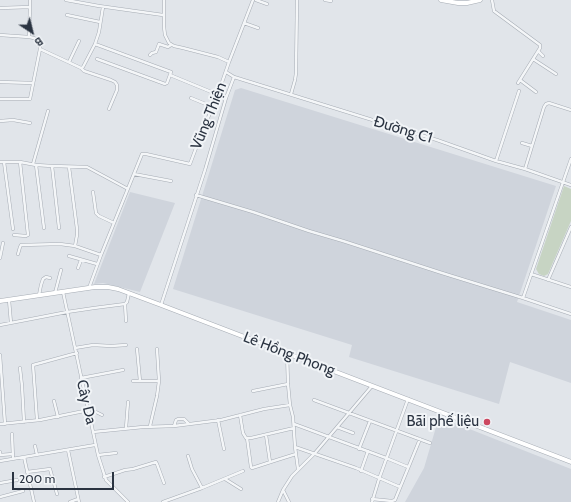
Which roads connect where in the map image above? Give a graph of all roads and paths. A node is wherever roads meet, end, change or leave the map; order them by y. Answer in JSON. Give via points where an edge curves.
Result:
{"nodes":[{"id":1,"x":30,"y":0,"type":"edge"},
{"id":2,"x":66,"y":0,"type":"edge"},
{"id":3,"x":164,"y":0,"type":"edge"},
{"id":4,"x":255,"y":0,"type":"edge"},
{"id":5,"x":297,"y":0,"type":"edge"},
{"id":6,"x":325,"y":0,"type":"edge"},
{"id":7,"x":441,"y":0,"type":"edge"},
{"id":8,"x":480,"y":0,"type":"edge"},
{"id":9,"x":492,"y":0,"type":"edge"},
{"id":10,"x":331,"y":1,"type":"edge"},
{"id":11,"x":267,"y":4,"type":"dead end"},
{"id":12,"x":30,"y":7,"type":"junction"},
{"id":13,"x":103,"y":7,"type":"junction"},
{"id":14,"x":0,"y":8,"type":"edge"},
{"id":15,"x":67,"y":15,"type":"dead end"},
{"id":16,"x":163,"y":15,"type":"junction"},
{"id":17,"x":100,"y":22,"type":"junction"},
{"id":18,"x":244,"y":24,"type":"junction"},
{"id":19,"x":258,"y":28,"type":"dead end"},
{"id":20,"x":0,"y":35,"type":"edge"},
{"id":21,"x":29,"y":37,"type":"junction"},
{"id":22,"x":79,"y":41,"type":"dead end"},
{"id":23,"x":95,"y":44,"type":"junction"},
{"id":24,"x":172,"y":45,"type":"junction"},
{"id":25,"x":40,"y":49,"type":"junction"},
{"id":26,"x":538,"y":51,"type":"junction"},
{"id":27,"x":150,"y":56,"type":"dead end"},
{"id":28,"x":543,"y":56,"type":"dead end"},
{"id":29,"x":97,"y":59,"type":"dead end"},
{"id":30,"x":533,"y":59,"type":"junction"},
{"id":31,"x":69,"y":62,"type":"junction"},
{"id":32,"x":229,"y":62,"type":"junction"},
{"id":33,"x":81,"y":68,"type":"junction"},
{"id":34,"x":226,"y":72,"type":"junction"},
{"id":35,"x":556,"y":74,"type":"dead end"},
{"id":36,"x":170,"y":75,"type":"junction"},
{"id":37,"x":234,"y":76,"type":"junction"},
{"id":38,"x":0,"y":82,"type":"edge"},
{"id":39,"x":33,"y":83,"type":"junction"},
{"id":40,"x":519,"y":91,"type":"dead end"},
{"id":41,"x":536,"y":92,"type":"dead end"},
{"id":42,"x":218,"y":94,"type":"junction"},
{"id":43,"x":291,"y":94,"type":"junction"},
{"id":44,"x":191,"y":98,"type":"dead end"},
{"id":45,"x":226,"y":98,"type":"junction"},
{"id":46,"x":0,"y":99,"type":"edge"},
{"id":47,"x":213,"y":107,"type":"junction"},
{"id":48,"x":109,"y":109,"type":"dead end"},
{"id":49,"x":571,"y":110,"type":"edge"},
{"id":50,"x":48,"y":111,"type":"dead end"},
{"id":51,"x":0,"y":121,"type":"edge"},
{"id":52,"x":30,"y":123,"type":"dead end"},
{"id":53,"x":522,"y":143,"type":"dead end"},
{"id":54,"x":532,"y":146,"type":"junction"},
{"id":55,"x":571,"y":159,"type":"edge"},
{"id":56,"x":496,"y":161,"type":"junction"},
{"id":57,"x":0,"y":162,"type":"edge"},
{"id":58,"x":4,"y":162,"type":"junction"},
{"id":59,"x":20,"y":162,"type":"junction"},
{"id":60,"x":34,"y":164,"type":"junction"},
{"id":61,"x":52,"y":166,"type":"junction"},
{"id":62,"x":69,"y":167,"type":"junction"},
{"id":63,"x":525,"y":169,"type":"junction"},
{"id":64,"x":134,"y":174,"type":"junction"},
{"id":65,"x":171,"y":181,"type":"dead end"},
{"id":66,"x":562,"y":183,"type":"junction"},
{"id":67,"x":571,"y":185,"type":"edge"},
{"id":68,"x":128,"y":188,"type":"junction"},
{"id":69,"x":93,"y":192,"type":"dead end"},
{"id":70,"x":196,"y":195,"type":"junction"},
{"id":71,"x":114,"y":223,"type":"junction"},
{"id":72,"x":571,"y":226,"type":"edge"},
{"id":73,"x":44,"y":228,"type":"dead end"},
{"id":74,"x":59,"y":228,"type":"dead end"},
{"id":75,"x":13,"y":229,"type":"dead end"},
{"id":76,"x":14,"y":235,"type":"dead end"},
{"id":77,"x":3,"y":243,"type":"dead end"},
{"id":78,"x":75,"y":246,"type":"junction"},
{"id":79,"x":18,"y":254,"type":"dead end"},
{"id":80,"x":101,"y":255,"type":"junction"},
{"id":81,"x":69,"y":256,"type":"dead end"},
{"id":82,"x":0,"y":258,"type":"edge"},
{"id":83,"x":81,"y":260,"type":"junction"},
{"id":84,"x":97,"y":264,"type":"junction"},
{"id":85,"x":78,"y":268,"type":"dead end"},
{"id":86,"x":61,"y":270,"type":"dead end"},
{"id":87,"x":531,"y":274,"type":"junction"},
{"id":88,"x":50,"y":278,"type":"dead end"},
{"id":89,"x":548,"y":280,"type":"junction"},
{"id":90,"x":571,"y":286,"type":"edge"},
{"id":91,"x":89,"y":288,"type":"junction"},
{"id":92,"x":63,"y":292,"type":"junction"},
{"id":93,"x":54,"y":293,"type":"junction"},
{"id":94,"x":129,"y":293,"type":"junction"},
{"id":95,"x":38,"y":295,"type":"junction"},
{"id":96,"x":523,"y":298,"type":"junction"},
{"id":97,"x":9,"y":300,"type":"junction"},
{"id":98,"x":0,"y":301,"type":"edge"},
{"id":99,"x":125,"y":304,"type":"junction"},
{"id":100,"x":161,"y":305,"type":"junction"},
{"id":101,"x":68,"y":312,"type":"junction"},
{"id":102,"x":571,"y":314,"type":"edge"},
{"id":103,"x":126,"y":321,"type":"dead end"},
{"id":104,"x":10,"y":323,"type":"junction"},
{"id":105,"x":0,"y":325,"type":"edge"},
{"id":106,"x":126,"y":345,"type":"dead end"},
{"id":107,"x":75,"y":348,"type":"junction"},
{"id":108,"x":138,"y":349,"type":"dead end"},
{"id":109,"x":157,"y":349,"type":"dead end"},
{"id":110,"x":77,"y":353,"type":"junction"},
{"id":111,"x":287,"y":353,"type":"junction"},
{"id":112,"x":0,"y":355,"type":"edge"},
{"id":113,"x":20,"y":368,"type":"dead end"},
{"id":114,"x":123,"y":370,"type":"dead end"},
{"id":115,"x":81,"y":378,"type":"junction"},
{"id":116,"x":133,"y":381,"type":"dead end"},
{"id":117,"x":140,"y":381,"type":"junction"},
{"id":118,"x":159,"y":381,"type":"junction"},
{"id":119,"x":288,"y":384,"type":"junction"},
{"id":120,"x":372,"y":386,"type":"junction"},
{"id":121,"x":253,"y":390,"type":"dead end"},
{"id":122,"x":408,"y":399,"type":"junction"},
{"id":123,"x":314,"y":400,"type":"dead end"},
{"id":124,"x":54,"y":401,"type":"dead end"},
{"id":125,"x":128,"y":402,"type":"dead end"},
{"id":126,"x":290,"y":405,"type":"junction"},
{"id":127,"x":89,"y":411,"type":"junction"},
{"id":128,"x":349,"y":413,"type":"junction"},
{"id":129,"x":102,"y":415,"type":"dead end"},
{"id":130,"x":240,"y":415,"type":"junction"},
{"id":131,"x":58,"y":417,"type":"junction"},
{"id":132,"x":37,"y":420,"type":"junction"},
{"id":133,"x":218,"y":420,"type":"junction"},
{"id":134,"x":370,"y":421,"type":"junction"},
{"id":135,"x":24,"y":422,"type":"junction"},
{"id":136,"x":188,"y":423,"type":"junction"},
{"id":137,"x":0,"y":424,"type":"edge"},
{"id":138,"x":5,"y":424,"type":"junction"},
{"id":139,"x":150,"y":426,"type":"junction"},
{"id":140,"x":174,"y":426,"type":"junction"},
{"id":141,"x":294,"y":426,"type":"junction"},
{"id":142,"x":337,"y":427,"type":"junction"},
{"id":143,"x":126,"y":428,"type":"junction"},
{"id":144,"x":396,"y":431,"type":"junction"},
{"id":145,"x":93,"y":432,"type":"junction"},
{"id":146,"x":353,"y":433,"type":"dead end"},
{"id":147,"x":12,"y":434,"type":"dead end"},
{"id":148,"x":266,"y":434,"type":"junction"},
{"id":149,"x":328,"y":437,"type":"junction"},
{"id":150,"x":247,"y":438,"type":"junction"},
{"id":151,"x":420,"y":439,"type":"junction"},
{"id":152,"x":430,"y":443,"type":"dead end"},
{"id":153,"x":95,"y":445,"type":"junction"},
{"id":154,"x":35,"y":446,"type":"dead end"},
{"id":155,"x":295,"y":447,"type":"junction"},
{"id":156,"x":224,"y":449,"type":"dead end"},
{"id":157,"x":359,"y":449,"type":"junction"},
{"id":158,"x":68,"y":450,"type":"junction"},
{"id":159,"x":0,"y":452,"type":"edge"},
{"id":160,"x":368,"y":452,"type":"junction"},
{"id":161,"x":116,"y":453,"type":"dead end"},
{"id":162,"x":315,"y":453,"type":"junction"},
{"id":163,"x":13,"y":454,"type":"junction"},
{"id":164,"x":296,"y":454,"type":"junction"},
{"id":165,"x":36,"y":455,"type":"junction"},
{"id":166,"x":98,"y":456,"type":"junction"},
{"id":167,"x":188,"y":456,"type":"dead end"},
{"id":168,"x":24,"y":457,"type":"junction"},
{"id":169,"x":386,"y":458,"type":"junction"},
{"id":170,"x":13,"y":459,"type":"junction"},
{"id":171,"x":0,"y":461,"type":"edge"},
{"id":172,"x":270,"y":462,"type":"junction"},
{"id":173,"x":571,"y":462,"type":"edge"},
{"id":174,"x":408,"y":467,"type":"junction"},
{"id":175,"x":298,"y":470,"type":"junction"},
{"id":176,"x":243,"y":471,"type":"dead end"},
{"id":177,"x":361,"y":471,"type":"junction"},
{"id":178,"x":27,"y":472,"type":"junction"},
{"id":179,"x":104,"y":477,"type":"junction"},
{"id":180,"x":379,"y":478,"type":"junction"},
{"id":181,"x":224,"y":479,"type":"junction"},
{"id":182,"x":17,"y":480,"type":"dead end"},
{"id":183,"x":0,"y":483,"type":"edge"},
{"id":184,"x":164,"y":483,"type":"dead end"},
{"id":185,"x":400,"y":487,"type":"junction"},
{"id":186,"x":202,"y":488,"type":"junction"},
{"id":187,"x":241,"y":489,"type":"dead end"},
{"id":188,"x":283,"y":490,"type":"junction"},
{"id":189,"x":23,"y":491,"type":"dead end"},
{"id":190,"x":57,"y":494,"type":"dead end"},
{"id":191,"x":0,"y":497,"type":"edge"},
{"id":192,"x":78,"y":500,"type":"edge"},
{"id":193,"x":372,"y":501,"type":"edge"},
{"id":194,"x":34,"y":502,"type":"edge"},
{"id":195,"x":70,"y":502,"type":"edge"},
{"id":196,"x":128,"y":502,"type":"edge"},
{"id":197,"x":163,"y":502,"type":"edge"},
{"id":198,"x":278,"y":502,"type":"edge"},
{"id":199,"x":289,"y":502,"type":"edge"}],
"edges":[{"from":1,"to":12,"type":"street"},
{"from":2,"to":13,"type":"street"},
{"from":3,"to":16,"type":"street"},
{"from":4,"to":11,"type":"street"},
{"from":4,"to":18,"type":"street","name":"Vũng Thiện"},
{"from":5,"to":43,"type":"street","via":[[296,73]]},
{"from":6,"to":10,"type":"street"},
{"from":7,"to":8,"type":"main road","via":[[458,3]]},
{"from":9,"to":26,"type":"street","via":[[494,11],[540,45]]},
{"from":12,"to":14,"type":"street"},
{"from":12,"to":21,"type":"street"},
{"from":13,"to":16,"type":"street"},
{"from":13,"to":17,"type":"street"},
{"from":15,"to":17,"type":"street"},
{"from":16,"to":24,"type":"street","via":[[165,35]]},
{"from":17,"to":23,"type":"street"},
{"from":18,"to":19,"type":"street"},
{"from":18,"to":32,"type":"street","name":"Vũng Thiện"},
{"from":20,"to":21,"type":"street"},
{"from":21,"to":25,"type":"street","via":[[39,41]]},
{"from":22,"to":31,"type":"street"},
{"from":23,"to":33,"type":"street"},
{"from":23,"to":36,"type":"street","via":[[171,72]]},
{"from":24,"to":27,"type":"street","via":[[168,47],[159,44],[156,52]]},
{"from":24,"to":32,"type":"street"},
{"from":25,"to":31,"type":"street"},
{"from":25,"to":39,"type":"street"},
{"from":26,"to":28,"type":"street"},
{"from":26,"to":30,"type":"street"},
{"from":29,"to":36,"type":"street","via":[[165,84]]},
{"from":30,"to":35,"type":"street"},
{"from":30,"to":41,"type":"street","via":[[519,81]]},
{"from":31,"to":33,"type":"street"},
{"from":32,"to":34,"type":"street","name":"Vũng Thiện"},
{"from":33,"to":48,"type":"street","via":[[115,82],[117,90]]},
{"from":34,"to":37,"type":"street","name":"Đường C1"},
{"from":34,"to":42,"type":"street","name":"Vũng Thiện"},
{"from":36,"to":42,"type":"street"},
{"from":37,"to":43,"type":"street","name":"Đường C1"},
{"from":37,"to":45,"type":"street"},
{"from":38,"to":39,"type":"street"},
{"from":39,"to":46,"type":"street","via":[[30,100]]},
{"from":40,"to":56,"type":"street"},
{"from":42,"to":45,"type":"street"},
{"from":42,"to":47,"type":"street","name":"Vũng Thiện"},
{"from":43,"to":56,"type":"street","name":"Đường C1"},
{"from":44,"to":47,"type":"street"},
{"from":45,"to":70,"type":"street"},
{"from":47,"to":64,"type":"street","name":"Vũng Thiện","via":[[190,164],[143,153]]},
{"from":49,"to":54,"type":"street","via":[[546,104]]},
{"from":50,"to":60,"type":"street"},
{"from":51,"to":52,"type":"street"},
{"from":53,"to":54,"type":"street"},
{"from":54,"to":63,"type":"street"},
{"from":55,"to":66,"type":"street"},
{"from":56,"to":63,"type":"street","name":"Đường C1"},
{"from":57,"to":58,"type":"street"},
{"from":58,"to":59,"type":"street"},
{"from":58,"to":75,"type":"street"},
{"from":59,"to":60,"type":"street"},
{"from":59,"to":76,"type":"street","via":[[28,235]]},
{"from":60,"to":61,"type":"street"},
{"from":60,"to":73,"type":"street"},
{"from":61,"to":62,"type":"street"},
{"from":61,"to":74,"type":"street"},
{"from":62,"to":68,"type":"street","via":[[89,168]]},
{"from":62,"to":78,"type":"street","via":[[77,229]]},
{"from":63,"to":66,"type":"street","name":"Đường C1"},
{"from":64,"to":65,"type":"street"},
{"from":64,"to":68,"type":"street","name":"Vũng Thiện"},
{"from":66,"to":67,"type":"street","name":"Đường C1"},
{"from":66,"to":87,"type":"street"},
{"from":68,"to":71,"type":"street","name":"Vũng Thiện"},
{"from":69,"to":71,"type":"street","via":[[97,215]]},
{"from":70,"to":96,"type":"street"},
{"from":70,"to":100,"type":"street"},
{"from":71,"to":80,"type":"street","name":"Vũng Thiện"},
{"from":72,"to":89,"type":"street"},
{"from":77,"to":82,"type":"street"},
{"from":78,"to":79,"type":"street","via":[[21,245]]},
{"from":78,"to":80,"type":"street"},
{"from":80,"to":84,"type":"street","name":"Vũng Thiện"},
{"from":81,"to":83,"type":"street"},
{"from":83,"to":84,"type":"street"},
{"from":83,"to":85,"type":"street"},
{"from":84,"to":91,"type":"street","name":"Vũng Thiện"},
{"from":86,"to":93,"type":"street"},
{"from":87,"to":89,"type":"street"},
{"from":87,"to":96,"type":"street"},
{"from":88,"to":95,"type":"street","via":[[43,279]]},
{"from":89,"to":90,"type":"street"},
{"from":91,"to":92,"type":"main road","name":"Lê Hồng Phong"},
{"from":91,"to":94,"type":"main road","name":"Lê Hồng Phong","via":[[108,287]]},
{"from":92,"to":93,"type":"main road","name":"Lê Hồng Phong"},
{"from":92,"to":101,"type":"street","name":"Cây Da"},
{"from":93,"to":95,"type":"main road","name":"Lê Hồng Phong"},
{"from":94,"to":99,"type":"street"},
{"from":94,"to":100,"type":"main road","name":"Lê Hồng Phong"},
{"from":95,"to":97,"type":"main road","name":"Lê Hồng Phong"},
{"from":96,"to":102,"type":"street"},
{"from":97,"to":98,"type":"main road","name":"Lê Hồng Phong"},
{"from":97,"to":104,"type":"street"},
{"from":99,"to":101,"type":"street"},
{"from":99,"to":103,"type":"street"},
{"from":100,"to":111,"type":"main road","name":"Lê Hồng Phong"},
{"from":101,"to":104,"type":"street"},
{"from":101,"to":107,"type":"street","name":"Cây Da"},
{"from":104,"to":105,"type":"street"},
{"from":106,"to":107,"type":"street"},
{"from":107,"to":110,"type":"street","name":"Cây Da"},
{"from":108,"to":117,"type":"street"},
{"from":109,"to":118,"type":"street"},
{"from":110,"to":115,"type":"street","name":"Cây Da"},
{"from":110,"to":132,"type":"street","via":[[33,364]]},
{"from":111,"to":119,"type":"street"},
{"from":111,"to":120,"type":"main road","name":"Lê Hồng Phong"},
{"from":112,"to":138,"type":"street"},
{"from":113,"to":135,"type":"street"},
{"from":114,"to":115,"type":"street"},
{"from":115,"to":127,"type":"street","name":"Cây Da"},
{"from":116,"to":117,"type":"street"},
{"from":117,"to":118,"type":"street"},
{"from":118,"to":139,"type":"street"},
{"from":119,"to":121,"type":"street"},
{"from":119,"to":126,"type":"street"},
{"from":120,"to":122,"type":"main road","name":"Lê Hồng Phong"},
{"from":120,"to":128,"type":"street"},
{"from":122,"to":144,"type":"street"},
{"from":122,"to":173,"type":"main road","name":"Lê Hồng Phong"},
{"from":123,"to":128,"type":"street"},
{"from":124,"to":131,"type":"street"},
{"from":125,"to":143,"type":"street"},
{"from":126,"to":130,"type":"street"},
{"from":126,"to":141,"type":"street"},
{"from":127,"to":129,"type":"street"},
{"from":127,"to":131,"type":"street"},
{"from":127,"to":145,"type":"street","name":"Cây Da"},
{"from":128,"to":134,"type":"street"},
{"from":128,"to":142,"type":"street"},
{"from":130,"to":133,"type":"street"},
{"from":130,"to":150,"type":"street","via":[[244,436]]},
{"from":131,"to":132,"type":"street"},
{"from":132,"to":135,"type":"street"},
{"from":133,"to":136,"type":"street"},
{"from":133,"to":156,"type":"street"},
{"from":134,"to":144,"type":"street"},
{"from":134,"to":157,"type":"street"},
{"from":135,"to":138,"type":"street"},
{"from":136,"to":140,"type":"street"},
{"from":136,"to":140,"type":"street","via":[[178,419]]},
{"from":137,"to":138,"type":"street"},
{"from":139,"to":140,"type":"street"},
{"from":139,"to":143,"type":"street"},
{"from":141,"to":148,"type":"street"},
{"from":141,"to":149,"type":"street"},
{"from":141,"to":155,"type":"street"},
{"from":142,"to":146,"type":"street"},
{"from":142,"to":149,"type":"street"},
{"from":143,"to":145,"type":"street"},
{"from":144,"to":151,"type":"street"},
{"from":144,"to":169,"type":"street"},
{"from":145,"to":153,"type":"street","name":"Cây Da"},
{"from":147,"to":163,"type":"street"},
{"from":148,"to":150,"type":"street"},
{"from":148,"to":172,"type":"street"},
{"from":149,"to":157,"type":"street"},
{"from":149,"to":162,"type":"street"},
{"from":150,"to":172,"type":"street","via":[[251,467]]},
{"from":151,"to":152,"type":"street"},
{"from":151,"to":174,"type":"street"},
{"from":153,"to":158,"type":"street"},
{"from":153,"to":166,"type":"street","name":"Cây Da"},
{"from":154,"to":165,"type":"street"},
{"from":155,"to":162,"type":"street"},
{"from":155,"to":164,"type":"street"},
{"from":157,"to":160,"type":"street"},
{"from":158,"to":165,"type":"street"},
{"from":158,"to":192,"type":"street"},
{"from":159,"to":163,"type":"street","via":[[0,455]]},
{"from":160,"to":169,"type":"street"},
{"from":160,"to":177,"type":"street"},
{"from":161,"to":166,"type":"street"},
{"from":162,"to":175,"type":"street"},
{"from":162,"to":177,"type":"street"},
{"from":163,"to":170,"type":"street"},
{"from":164,"to":172,"type":"street"},
{"from":164,"to":175,"type":"street"},
{"from":165,"to":168,"type":"street"},
{"from":166,"to":179,"type":"street","name":"Cây Da"},
{"from":167,"to":186,"type":"street"},
{"from":168,"to":170,"type":"street"},
{"from":168,"to":178,"type":"street"},
{"from":169,"to":174,"type":"street"},
{"from":169,"to":180,"type":"street"},
{"from":170,"to":171,"type":"street"},
{"from":174,"to":185,"type":"street"},
{"from":175,"to":188,"type":"street"},
{"from":176,"to":181,"type":"street"},
{"from":177,"to":180,"type":"street"},
{"from":178,"to":190,"type":"street","via":[[50,469]]},
{"from":178,"to":194,"type":"street"},
{"from":179,"to":184,"type":"street","via":[[156,462]]},
{"from":179,"to":196,"type":"street","name":"Cây Da"},
{"from":180,"to":185,"type":"street"},
{"from":180,"to":193,"type":"street"},
{"from":181,"to":186,"type":"street"},
{"from":181,"to":187,"type":"street"},
{"from":182,"to":183,"type":"street"},
{"from":185,"to":193,"type":"street","via":[[394,501]]},
{"from":186,"to":197,"type":"street"},
{"from":188,"to":198,"type":"street"},
{"from":188,"to":199,"type":"street"},
{"from":189,"to":191,"type":"street"},
{"from":192,"to":195,"type":"street"}]}
